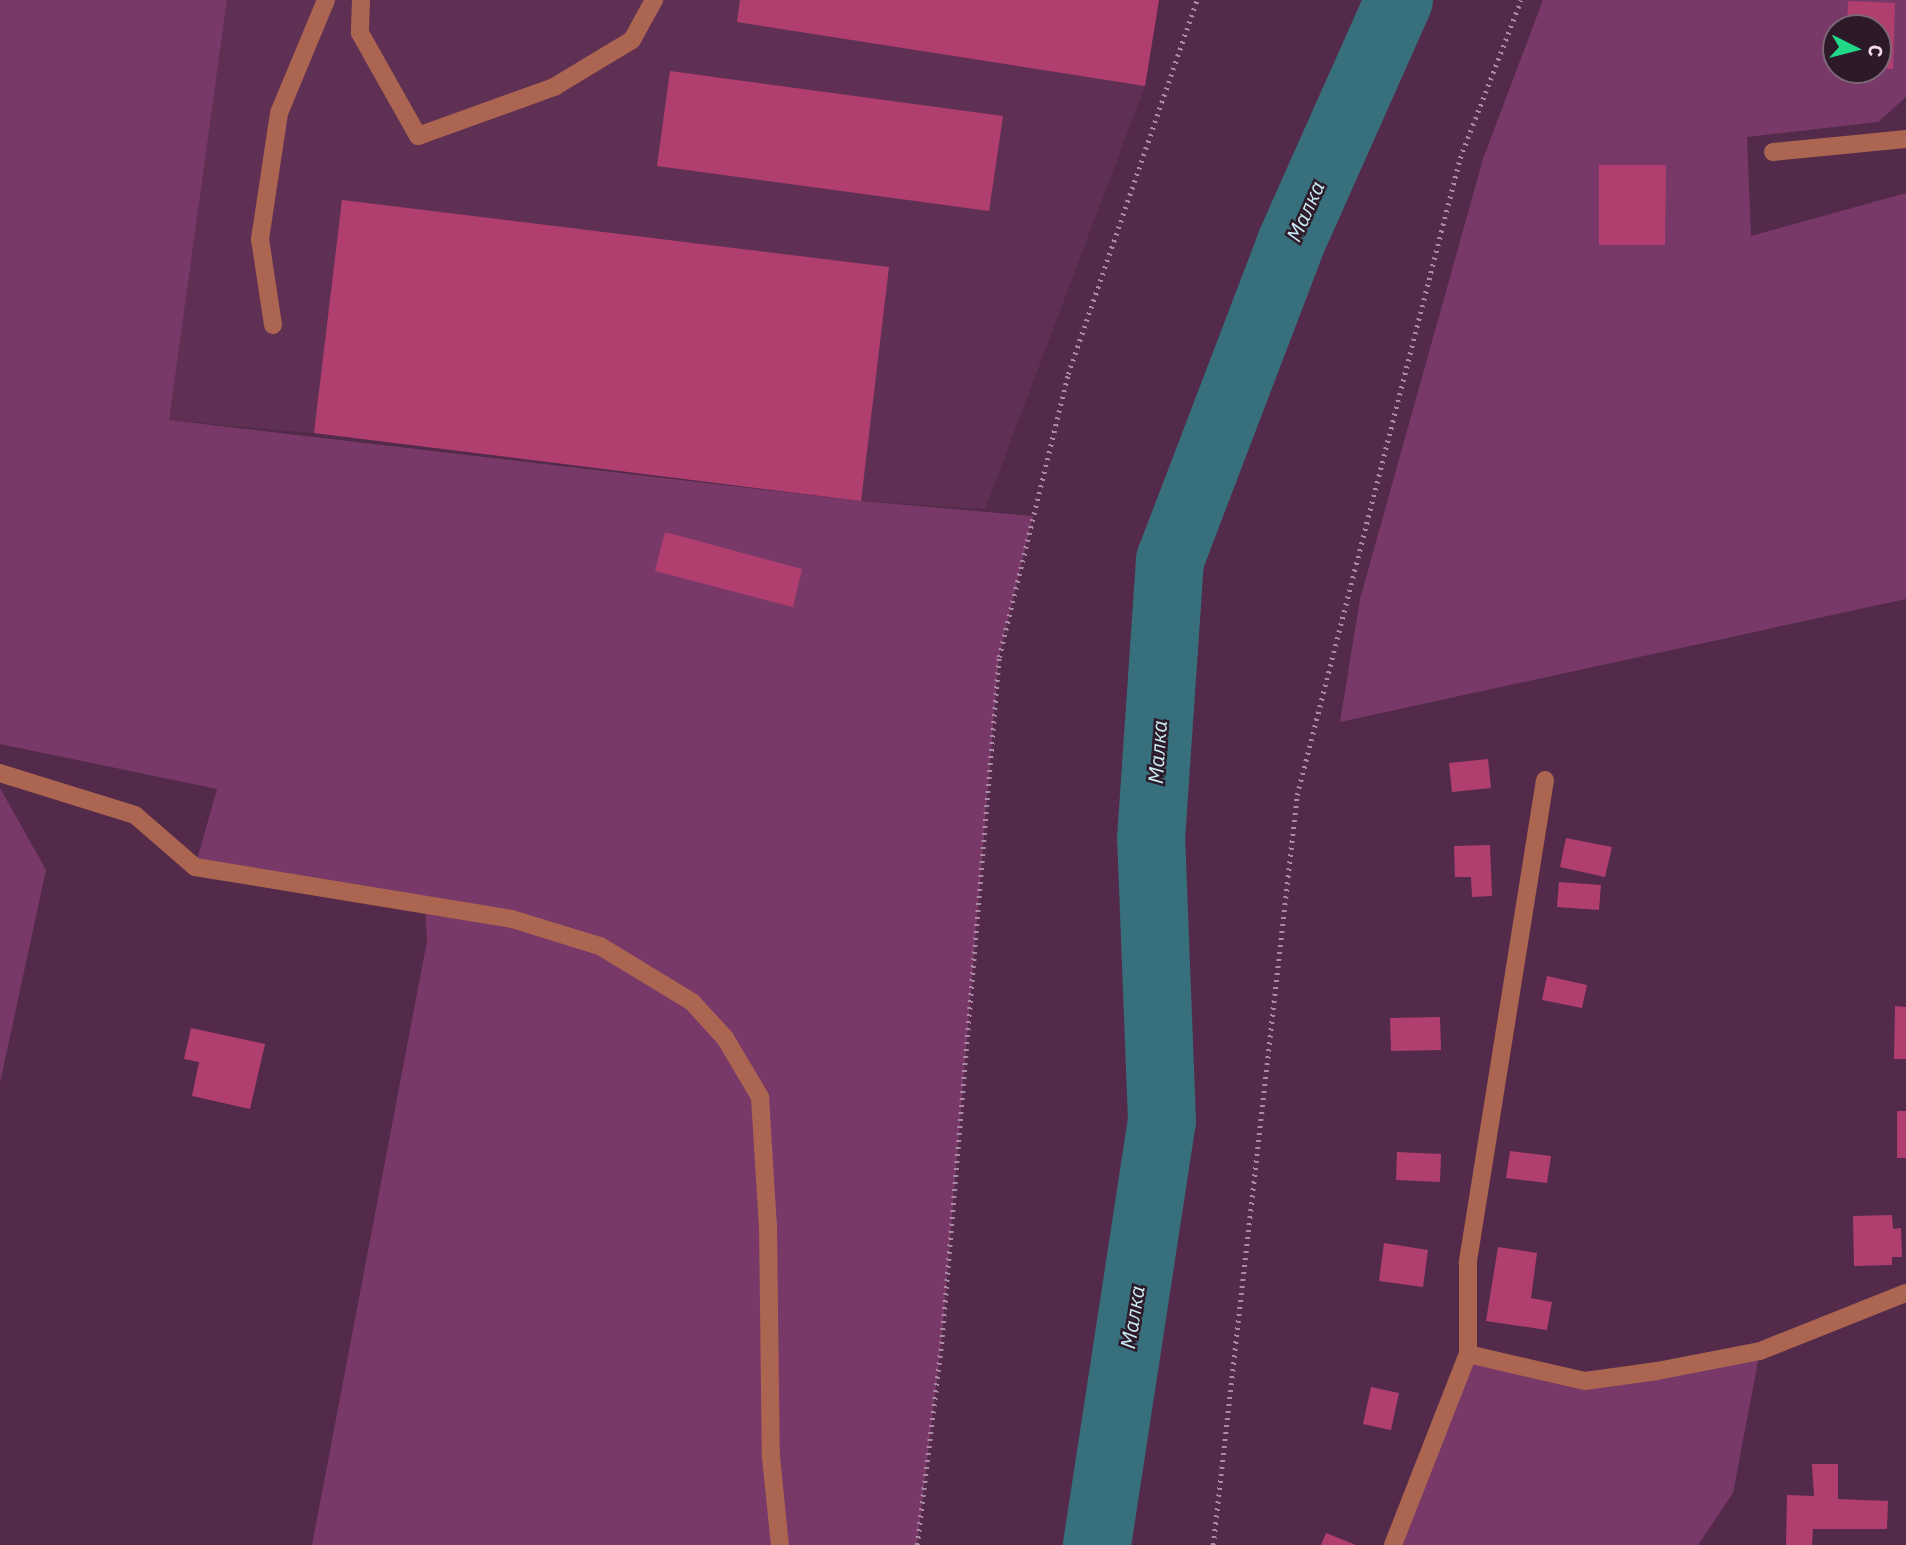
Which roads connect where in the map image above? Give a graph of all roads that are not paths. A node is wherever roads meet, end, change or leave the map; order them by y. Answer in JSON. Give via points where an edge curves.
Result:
{"nodes":[{"id":1,"x":326,"y":0,"type":"edge"},
{"id":2,"x":361,"y":0,"type":"edge"},
{"id":3,"x":654,"y":0,"type":"edge"},
{"id":4,"x":1906,"y":139,"type":"edge"},
{"id":5,"x":1773,"y":152,"type":"dead end"},
{"id":6,"x":273,"y":325,"type":"dead end"},
{"id":7,"x":0,"y":773,"type":"edge"},
{"id":8,"x":1545,"y":780,"type":"dead end"},
{"id":9,"x":1906,"y":1293,"type":"edge"},
{"id":10,"x":1468,"y":1354,"type":"junction"},
{"id":11,"x":780,"y":1545,"type":"edge"},
{"id":12,"x":1393,"y":1545,"type":"edge"}],
"edges":[{"from":1,"to":6,"type":"street","via":[[279,113],[260,239]]},
{"from":2,"to":3,"type":"street","via":[[360,33],[418,136],[554,87],[632,40]]},
{"from":4,"to":5,"type":"street"},
{"from":7,"to":11,"type":"street","via":[[135,815],[195,867],[512,919],[600,946],[692,1002],[725,1038],[760,1097],[768,1226],[771,1457]]},
{"from":8,"to":10,"type":"street","via":[[1468,1263]]},
{"from":9,"to":10,"type":"street","via":[[1760,1351],[1657,1371],[1585,1381]]},
{"from":10,"to":12,"type":"street"}]}
